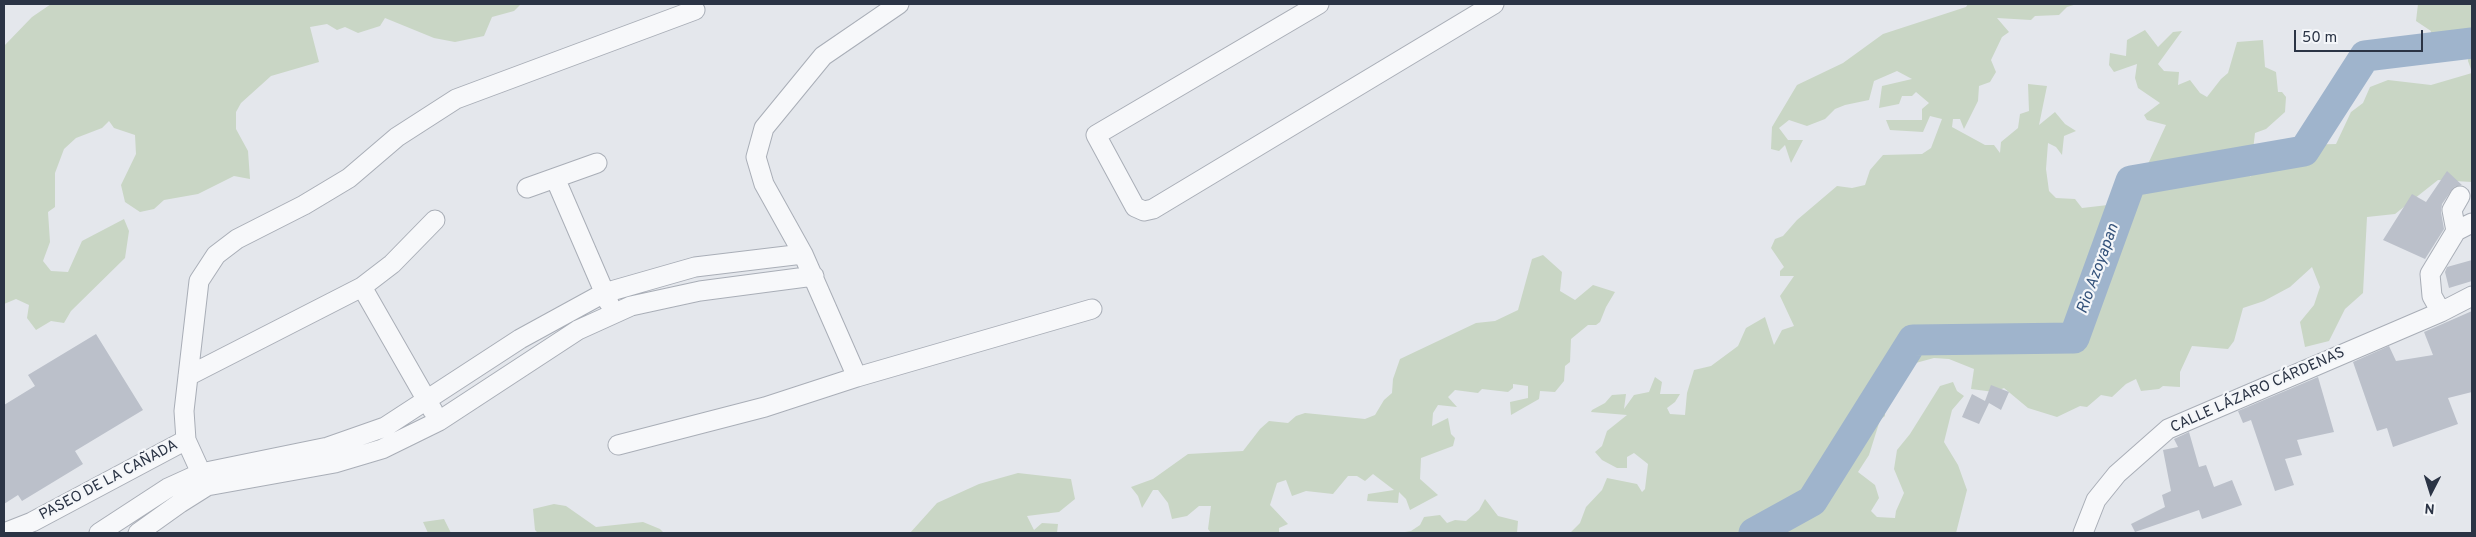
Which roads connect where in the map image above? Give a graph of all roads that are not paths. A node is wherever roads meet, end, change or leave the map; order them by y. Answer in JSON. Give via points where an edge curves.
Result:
{"nodes":[{"id":1,"x":899,"y":4,"type":"edge"},
{"id":2,"x":1319,"y":4,"type":"edge"},
{"id":3,"x":1494,"y":4,"type":"edge"},
{"id":4,"x":695,"y":10,"type":"dead end"},
{"id":5,"x":597,"y":163,"type":"dead end"},
{"id":6,"x":554,"y":178,"type":"junction"},
{"id":7,"x":528,"y":188,"type":"dead end"},
{"id":8,"x":2460,"y":196,"type":"dead end"},
{"id":9,"x":435,"y":220,"type":"dead end"},
{"id":10,"x":2464,"y":226,"type":"edge"},
{"id":11,"x":803,"y":254,"type":"junction"},
{"id":12,"x":814,"y":276,"type":"junction"},
{"id":13,"x":362,"y":287,"type":"junction"},
{"id":14,"x":604,"y":293,"type":"junction"},
{"id":15,"x":2472,"y":296,"type":"edge"},
{"id":16,"x":1092,"y":309,"type":"dead end"},
{"id":17,"x":2441,"y":312,"type":"junction"},
{"id":18,"x":614,"y":314,"type":"junction"},
{"id":19,"x":188,"y":376,"type":"junction"},
{"id":20,"x":857,"y":377,"type":"junction"},
{"id":21,"x":427,"y":402,"type":"junction"},
{"id":22,"x":439,"y":421,"type":"junction"},
{"id":23,"x":186,"y":440,"type":"junction"},
{"id":24,"x":618,"y":446,"type":"dead end"},
{"id":25,"x":204,"y":480,"type":"junction"},
{"id":26,"x":4,"y":533,"type":"edge"},
{"id":27,"x":99,"y":533,"type":"edge"},
{"id":28,"x":138,"y":533,"type":"edge"},
{"id":29,"x":2083,"y":533,"type":"edge"}],
"edges":[{"from":1,"to":11,"type":"street","via":[[822,56],[764,128],[756,157],[764,184]]},
{"from":2,"to":3,"type":"street","via":[[1096,135],[1135,207],[1144,211],[1153,209]]},
{"from":4,"to":19,"type":"street","via":[[456,99],[397,138],[350,178],[226,246],[209,263],[199,281]]},
{"from":5,"to":6,"type":"street"},
{"from":6,"to":7,"type":"street"},
{"from":6,"to":14,"type":"street"},
{"from":8,"to":10,"type":"street","via":[[2452,210]]},
{"from":9,"to":13,"type":"street","via":[[392,264]]},
{"from":10,"to":17,"type":"street","via":[[2430,274],[2432,296]]},
{"from":11,"to":12,"type":"street"},
{"from":11,"to":14,"type":"street","via":[[695,267]]},
{"from":12,"to":18,"type":"street","via":[[700,291],[630,306]]},
{"from":12,"to":20,"type":"street"},
{"from":13,"to":19,"type":"street"},
{"from":13,"to":21,"type":"street"},
{"from":14,"to":18,"type":"street"},
{"from":14,"to":21,"type":"street","via":[[520,339]]},
{"from":15,"to":17,"type":"street","name":"CALLE LÁZARO CÁRDENAS"},
{"from":16,"to":20,"type":"street"},
{"from":17,"to":29,"type":"street","name":"CALLE LÁZARO CÁRDENAS","via":[[2168,429],[2117,474],[2096,500]]},
{"from":18,"to":22,"type":"street","via":[[578,330]]},
{"from":19,"to":23,"type":"street","via":[[184,411]]},
{"from":20,"to":24,"type":"street","via":[[765,407]]},
{"from":21,"to":22,"type":"street"},
{"from":21,"to":25,"type":"street","via":[[385,427]]},
{"from":22,"to":25,"type":"street","via":[[382,449],[335,463]]},
{"from":23,"to":25,"type":"street"},
{"from":23,"to":26,"type":"street","name":"PASEO DE LA CAÑADA","via":[[32,522]]},
{"from":25,"to":27,"type":"street","via":[[168,488]]},
{"from":25,"to":28,"type":"street"}]}
